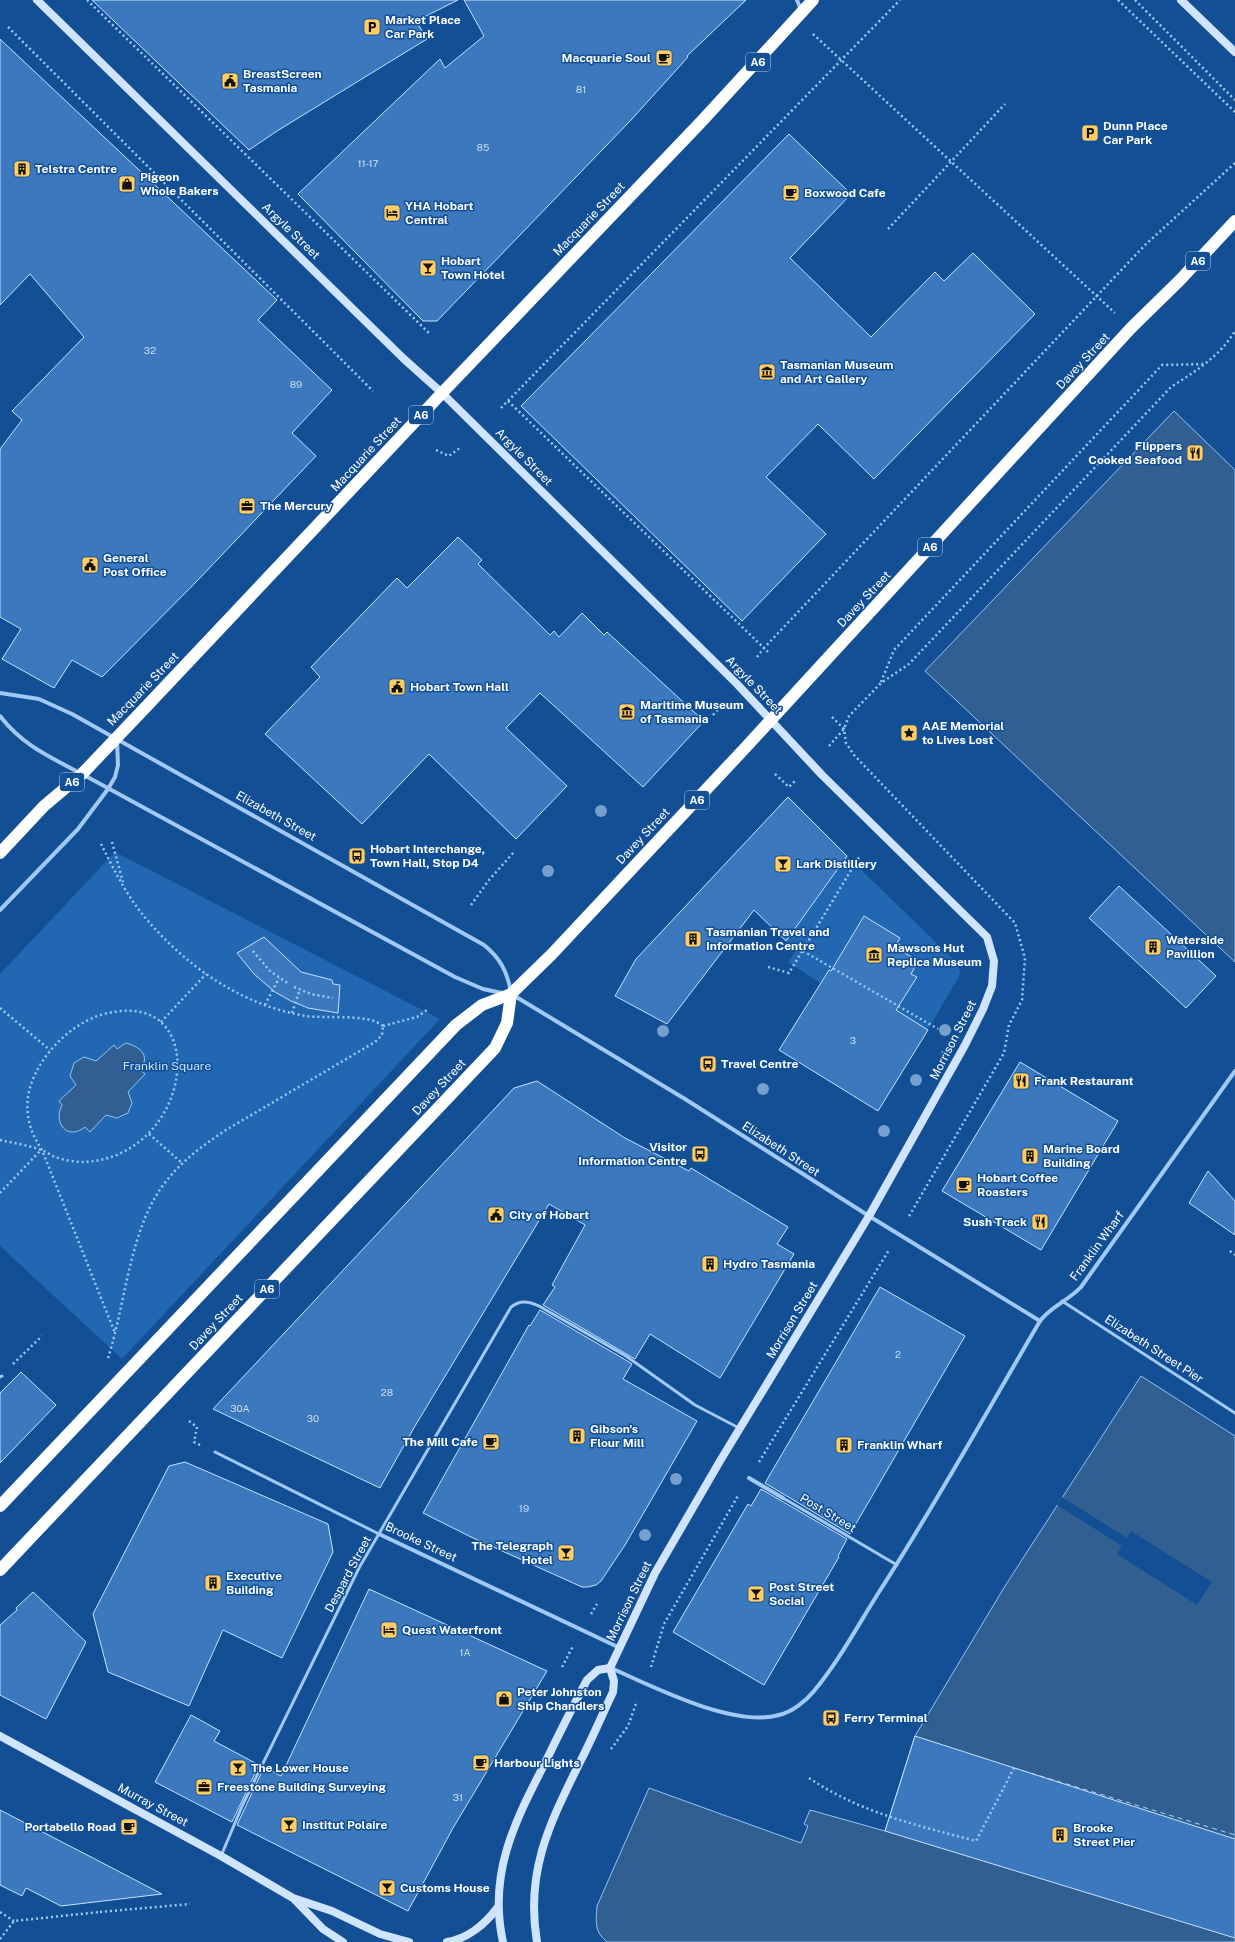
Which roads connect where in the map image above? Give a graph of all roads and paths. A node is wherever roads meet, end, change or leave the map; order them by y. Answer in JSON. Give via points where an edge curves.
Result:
{"nodes":[{"id":1,"x":37,"y":0,"type":"edge"},
{"id":2,"x":87,"y":0,"type":"edge"},
{"id":3,"x":797,"y":0,"type":"edge"},
{"id":4,"x":813,"y":0,"type":"edge"},
{"id":5,"x":900,"y":0,"type":"edge"},
{"id":6,"x":1118,"y":0,"type":"edge"},
{"id":7,"x":1135,"y":0,"type":"edge"},
{"id":8,"x":1181,"y":0,"type":"edge"},
{"id":9,"x":800,"y":17,"type":"junction"},
{"id":10,"x":8,"y":27,"type":"dead end"},
{"id":11,"x":1235,"y":52,"type":"edge"},
{"id":12,"x":842,"y":61,"type":"junction"},
{"id":13,"x":1235,"y":100,"type":"edge"},
{"id":14,"x":1005,"y":104,"type":"dead end"},
{"id":15,"x":1235,"y":112,"type":"edge"},
{"id":16,"x":951,"y":161,"type":"junction"},
{"id":17,"x":1235,"y":163,"type":"edge"},
{"id":18,"x":1235,"y":221,"type":"edge"},
{"id":19,"x":888,"y":229,"type":"dead end"},
{"id":20,"x":1097,"y":297,"type":"junction"},
{"id":21,"x":1131,"y":328,"type":"junction"},
{"id":22,"x":1235,"y":331,"type":"edge"},
{"id":23,"x":430,"y":334,"type":"dead end"},
{"id":24,"x":1206,"y":364,"type":"junction"},
{"id":25,"x":373,"y":391,"type":"dead end"},
{"id":26,"x":442,"y":392,"type":"junction"},
{"id":27,"x":508,"y":401,"type":"junction"},
{"id":28,"x":501,"y":408,"type":"dead end"},
{"id":29,"x":461,"y":447,"type":"dead end"},
{"id":30,"x":436,"y":450,"type":"dead end"},
{"id":31,"x":764,"y":648,"type":"junction"},
{"id":32,"x":770,"y":654,"type":"dead end"},
{"id":33,"x":757,"y":657,"type":"dead end"},
{"id":34,"x":881,"y":683,"type":"junction"},
{"id":35,"x":0,"y":693,"type":"edge"},
{"id":36,"x":720,"y":707,"type":"dead end"},
{"id":37,"x":0,"y":716,"type":"edge"},
{"id":38,"x":713,"y":716,"type":"dead end"},
{"id":39,"x":832,"y":716,"type":"dead end"},
{"id":40,"x":771,"y":719,"type":"junction"},
{"id":41,"x":844,"y":729,"type":"junction"},
{"id":42,"x":116,"y":738,"type":"junction"},
{"id":43,"x":829,"y":746,"type":"dead end"},
{"id":44,"x":82,"y":774,"type":"junction"},
{"id":45,"x":775,"y":774,"type":"dead end"},
{"id":46,"x":796,"y":780,"type":"dead end"},
{"id":47,"x":108,"y":788,"type":"junction"},
{"id":48,"x":112,"y":842,"type":"dead end"},
{"id":49,"x":101,"y":844,"type":"dead end"},
{"id":50,"x":514,"y":852,"type":"dead end"},
{"id":51,"x":0,"y":853,"type":"edge"},
{"id":52,"x":859,"y":857,"type":"dead end"},
{"id":53,"x":123,"y":882,"type":"junction"},
{"id":54,"x":471,"y":905,"type":"dead end"},
{"id":55,"x":0,"y":910,"type":"edge"},
{"id":56,"x":987,"y":937,"type":"joint"},
{"id":57,"x":254,"y":951,"type":"dead end"},
{"id":58,"x":802,"y":951,"type":"junction"},
{"id":59,"x":768,"y":968,"type":"dead end"},
{"id":60,"x":206,"y":974,"type":"junction"},
{"id":61,"x":279,"y":978,"type":"junction"},
{"id":62,"x":289,"y":984,"type":"dead end"},
{"id":63,"x":294,"y":987,"type":"dead end"},
{"id":64,"x":300,"y":989,"type":"junction"},
{"id":65,"x":511,"y":994,"type":"junction"},
{"id":66,"x":332,"y":998,"type":"dead end"},
{"id":67,"x":265,"y":1005,"type":"junction"},
{"id":68,"x":0,"y":1008,"type":"edge"},
{"id":69,"x":427,"y":1010,"type":"dead end"},
{"id":70,"x":292,"y":1013,"type":"junction"},
{"id":71,"x":161,"y":1022,"type":"junction"},
{"id":72,"x":383,"y":1026,"type":"junction"},
{"id":73,"x":938,"y":1028,"type":"dead end"},
{"id":74,"x":50,"y":1050,"type":"junction"},
{"id":75,"x":1004,"y":1052,"type":"dead end"},
{"id":76,"x":1235,"y":1071,"type":"edge"},
{"id":77,"x":149,"y":1134,"type":"junction"},
{"id":78,"x":0,"y":1140,"type":"edge"},
{"id":79,"x":42,"y":1150,"type":"junction"},
{"id":80,"x":182,"y":1163,"type":"junction"},
{"id":81,"x":0,"y":1193,"type":"edge"},
{"id":82,"x":868,"y":1216,"type":"junction"},
{"id":83,"x":898,"y":1235,"type":"junction"},
{"id":84,"x":1230,"y":1251,"type":"dead end"},
{"id":85,"x":1235,"y":1254,"type":"edge"},
{"id":86,"x":874,"y":1274,"type":"dead end"},
{"id":87,"x":1062,"y":1301,"type":"junction"},
{"id":88,"x":1040,"y":1321,"type":"junction"},
{"id":89,"x":115,"y":1333,"type":"junction"},
{"id":90,"x":42,"y":1336,"type":"dead end"},
{"id":91,"x":108,"y":1359,"type":"dead end"},
{"id":92,"x":1,"y":1376,"type":"edge"},
{"id":93,"x":1235,"y":1413,"type":"edge"},
{"id":94,"x":189,"y":1421,"type":"dead end"},
{"id":95,"x":197,"y":1427,"type":"dead end"},
{"id":96,"x":740,"y":1429,"type":"junction"},
{"id":97,"x":216,"y":1452,"type":"dead end"},
{"id":98,"x":749,"y":1478,"type":"dead end"},
{"id":99,"x":783,"y":1498,"type":"joint"},
{"id":100,"x":0,"y":1506,"type":"edge"},
{"id":101,"x":379,"y":1534,"type":"junction"},
{"id":102,"x":897,"y":1565,"type":"junction"},
{"id":103,"x":0,"y":1570,"type":"edge"},
{"id":104,"x":620,"y":1648,"type":"junction"},
{"id":105,"x":610,"y":1668,"type":"junction"},
{"id":106,"x":628,"y":1726,"type":"dead end"},
{"id":107,"x":0,"y":1736,"type":"edge"},
{"id":108,"x":608,"y":1754,"type":"dead end"},
{"id":109,"x":1014,"y":1768,"type":"dead end"},
{"id":110,"x":809,"y":1778,"type":"dead end"},
{"id":111,"x":221,"y":1856,"type":"junction"},
{"id":112,"x":293,"y":1898,"type":"junction"},
{"id":113,"x":190,"y":1904,"type":"dead end"},
{"id":114,"x":498,"y":1907,"type":"junction"},
{"id":115,"x":0,"y":1912,"type":"edge"},
{"id":116,"x":14,"y":1921,"type":"junction"},
{"id":117,"x":0,"y":1939,"type":"edge"},
{"id":118,"x":339,"y":1941,"type":"edge"},
{"id":119,"x":409,"y":1942,"type":"edge"},
{"id":120,"x":447,"y":1942,"type":"edge"},
{"id":121,"x":503,"y":1942,"type":"edge"},
{"id":122,"x":537,"y":1942,"type":"edge"}],
"edges":[{"from":1,"to":26,"type":"street","name":"Argyle Street"},
{"from":2,"to":23,"type":"path"},
{"from":3,"to":9,"type":"street"},
{"from":4,"to":9,"type":"highway","name":"Macquarie Street","number":"A6"},
{"from":5,"to":12,"type":"path"},
{"from":6,"to":15,"type":"path"},
{"from":7,"to":13,"type":"path"},
{"from":8,"to":11,"type":"street"},
{"from":9,"to":12,"type":"path"},
{"from":9,"to":26,"type":"highway","name":"Macquarie Street","number":"A6"},
{"from":10,"to":25,"type":"path"},
{"from":12,"to":16,"type":"path"},
{"from":12,"to":27,"type":"path"},
{"from":14,"to":16,"type":"path"},
{"from":16,"to":19,"type":"path"},
{"from":16,"to":20,"type":"path"},
{"from":17,"to":20,"type":"path","via":[[1145,245]]},
{"from":18,"to":21,"type":"highway","name":"Davey Street","number":"A6"},
{"from":20,"to":21,"type":"path"},
{"from":20,"to":31,"type":"path"},
{"from":21,"to":40,"type":"highway","name":"Davey Street","number":"A6"},
{"from":22,"to":24,"type":"path"},
{"from":24,"to":34,"type":"path","via":[[1171,387],[909,664]]},
{"from":24,"to":34,"type":"path","via":[[1162,365],[894,650]]},
{"from":26,"to":40,"type":"street","name":"Argyle Street"},
{"from":26,"to":42,"type":"highway","name":"Macquarie Street","number":"A6"},
{"from":27,"to":28,"type":"path"},
{"from":27,"to":31,"type":"path"},
{"from":29,"to":30,"type":"path","via":[[449,456]]},
{"from":31,"to":32,"type":"path"},
{"from":31,"to":33,"type":"path"},
{"from":34,"to":41,"type":"path","via":[[849,716]]},
{"from":35,"to":42,"type":"street","name":"Elizabeth Street","via":[[39,699]]},
{"from":36,"to":38,"type":"path"},
{"from":37,"to":44,"type":"street","name":"Elizabeth Street","via":[[27,744]]},
{"from":39,"to":41,"type":"path"},
{"from":40,"to":56,"type":"street","name":"Argyle Street","via":[[822,776]]},
{"from":40,"to":65,"type":"highway","name":"Davey Street","number":"A6","via":[[569,936]]},
{"from":41,"to":43,"type":"path"},
{"from":42,"to":44,"type":"highway","name":"Macquarie Street","number":"A6"},
{"from":42,"to":47,"type":"street","via":[[118,765],[115,777]]},
{"from":42,"to":65,"type":"street","name":"Elizabeth Street","via":[[484,944],[496,954],[504,966]]},
{"from":44,"to":47,"type":"street","name":"Elizabeth Street"},
{"from":44,"to":51,"type":"highway","name":"Macquarie Street","number":"A6","via":[[44,806]]},
{"from":45,"to":46,"type":"path","via":[[789,788]]},
{"from":47,"to":55,"type":"street","via":[[78,829]]},
{"from":47,"to":65,"type":"street","name":"Elizabeth Street","via":[[455,977],[482,989]]},
{"from":48,"to":53,"type":"path"},
{"from":49,"to":53,"type":"path","via":[[116,874]]},
{"from":50,"to":54,"type":"path"},
{"from":52,"to":58,"type":"path"},
{"from":53,"to":60,"type":"path","via":[[138,908],[159,933]]},
{"from":56,"to":82,"type":"street","name":"Morrison Street","via":[[994,961],[992,986],[983,1009]]},
{"from":57,"to":61,"type":"path","via":[[260,961]]},
{"from":58,"to":59,"type":"path","via":[[789,973]]},
{"from":58,"to":73,"type":"path"},
{"from":60,"to":67,"type":"path","via":[[236,993]]},
{"from":60,"to":71,"type":"path"},
{"from":61,"to":62,"type":"path"},
{"from":61,"to":67,"type":"path"},
{"from":63,"to":64,"type":"path"},
{"from":64,"to":66,"type":"path"},
{"from":64,"to":70,"type":"path"},
{"from":65,"to":82,"type":"street","name":"Elizabeth Street","via":[[685,1099]]},
{"from":65,"to":100,"type":"highway","name":"Davey Street","number":"A6","via":[[482,1005],[456,1025]]},
{"from":65,"to":103,"type":"highway","name":"Davey Street","number":"A6","via":[[507,1023],[495,1048]]},
{"from":67,"to":70,"type":"path"},
{"from":68,"to":74,"type":"path"},
{"from":69,"to":72,"type":"path","via":[[417,1016]]},
{"from":70,"to":72,"type":"path","via":[[318,1018],[370,1020]]},
{"from":71,"to":74,"type":"path","via":[[149,1014],[133,1010],[101,1014],[74,1028]]},
{"from":71,"to":77,"type":"path","via":[[171,1035],[176,1049],[177,1078],[169,1105]]},
{"from":72,"to":80,"type":"path","via":[[382,1035],[375,1042],[226,1130]]},
{"from":74,"to":79,"type":"path","via":[[36,1072],[27,1097],[29,1126]]},
{"from":75,"to":83,"type":"path"},
{"from":76,"to":87,"type":"street","name":"Franklin Wharf","via":[[1083,1284]]},
{"from":77,"to":79,"type":"path","via":[[125,1151],[84,1162],[55,1157]]},
{"from":77,"to":80,"type":"path"},
{"from":78,"to":79,"type":"path"},
{"from":79,"to":81,"type":"path"},
{"from":79,"to":89,"type":"path"},
{"from":80,"to":89,"type":"path","via":[[154,1200],[145,1221]]},
{"from":82,"to":83,"type":"street","name":"Elizabeth Street"},
{"from":82,"to":96,"type":"street","name":"Morrison Street"},
{"from":83,"to":86,"type":"path"},
{"from":83,"to":88,"type":"street","name":"Elizabeth Street"},
{"from":84,"to":85,"type":"path"},
{"from":87,"to":88,"type":"street","name":"Franklin Wharf"},
{"from":87,"to":93,"type":"lane","name":"Elizabeth Street Pier"},
{"from":88,"to":102,"type":"street","name":"Franklin Wharf"},
{"from":89,"to":91,"type":"path"},
{"from":90,"to":92,"type":"path"},
{"from":94,"to":95,"type":"path"},
{"from":96,"to":101,"type":"lane","name":"Despard Street","via":[[695,1405],[626,1356],[534,1304],[520,1302],[508,1311]]},
{"from":96,"to":104,"type":"street","name":"Morrison Street","via":[[655,1573]]},
{"from":97,"to":101,"type":"lane","name":"Brooke Street"},
{"from":98,"to":99,"type":"street","name":"Post Street"},
{"from":99,"to":102,"type":"lane","name":"Post Street"},
{"from":101,"to":104,"type":"street","name":"Brooke Street"},
{"from":101,"to":111,"type":"lane","name":"Despard Street","via":[[359,1568],[247,1797]]},
{"from":102,"to":105,"type":"street","name":"Franklin Wharf","via":[[826,1677],[804,1701],[780,1715],[749,1717],[717,1710]]},
{"from":104,"to":105,"type":"street","name":"Morrison Street"},
{"from":105,"to":114,"type":"street","via":[[598,1670],[587,1680],[518,1814],[502,1863]]},
{"from":105,"to":122,"type":"street","via":[[614,1681],[613,1692],[559,1803],[544,1840],[533,1898]]},
{"from":106,"to":108,"type":"path"},
{"from":107,"to":111,"type":"street","name":"Murray Street"},
{"from":109,"to":110,"type":"path","via":[[976,1841],[888,1817],[833,1794]]},
{"from":111,"to":112,"type":"street","name":"Murray Street"},
{"from":112,"to":118,"type":"street","name":"Murray Street","via":[[322,1929]]},
{"from":112,"to":119,"type":"street","name":"Murray Street","via":[[332,1911],[380,1934]]},
{"from":113,"to":116,"type":"path"},
{"from":114,"to":120,"type":"street","via":[[484,1923],[467,1934]]},
{"from":114,"to":121,"type":"street"},
{"from":115,"to":116,"type":"path"},
{"from":116,"to":117,"type":"path"}]}
